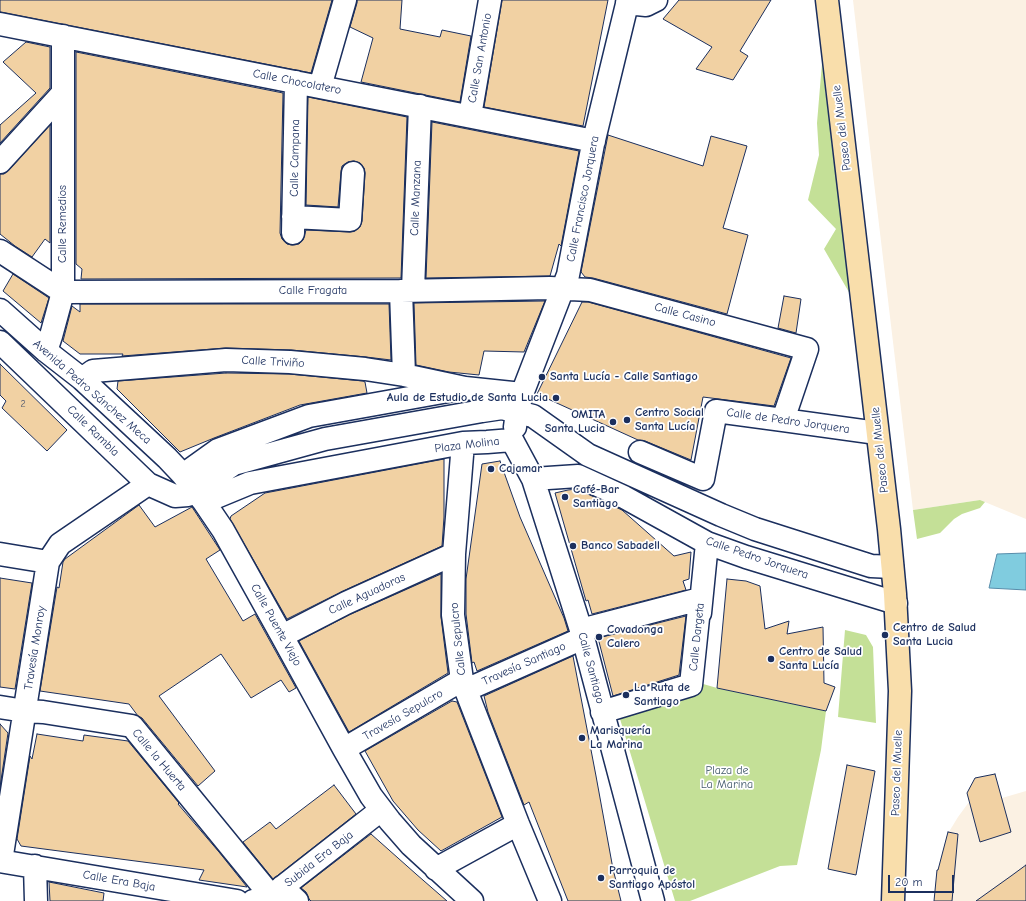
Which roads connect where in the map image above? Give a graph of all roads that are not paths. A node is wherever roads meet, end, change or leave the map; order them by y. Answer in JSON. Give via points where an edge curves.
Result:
{"nodes":[{"id":1,"x":344,"y":0,"type":"edge"},
{"id":2,"x":490,"y":0,"type":"edge"},
{"id":3,"x":656,"y":0,"type":"edge"},
{"id":4,"x":827,"y":0,"type":"edge"},
{"id":5,"x":628,"y":1,"type":"edge"},
{"id":6,"x":0,"y":24,"type":"edge"},
{"id":7,"x":63,"y":36,"type":"junction"},
{"id":8,"x":296,"y":82,"type":"junction"},
{"id":9,"x":320,"y":87,"type":"junction"},
{"id":10,"x":63,"y":94,"type":"junction"},
{"id":11,"x":420,"y":106,"type":"junction"},
{"id":12,"x":470,"y":116,"type":"junction"},
{"id":13,"x":594,"y":141,"type":"junction"},
{"id":14,"x":0,"y":162,"type":"edge"},
{"id":15,"x":353,"y":173,"type":"dead end"},
{"id":16,"x":0,"y":251,"type":"edge"},
{"id":17,"x":562,"y":289,"type":"junction"},
{"id":18,"x":407,"y":290,"type":"junction"},
{"id":19,"x":63,"y":292,"type":"junction"},
{"id":20,"x":0,"y":310,"type":"edge"},
{"id":21,"x":0,"y":342,"type":"edge"},
{"id":22,"x":46,"y":351,"type":"junction"},
{"id":23,"x":404,"y":375,"type":"junction"},
{"id":24,"x":82,"y":379,"type":"junction"},
{"id":25,"x":465,"y":388,"type":"junction"},
{"id":26,"x":520,"y":403,"type":"junction"},
{"id":27,"x":783,"y":420,"type":"junction"},
{"id":28,"x":877,"y":433,"type":"junction"},
{"id":29,"x":512,"y":440,"type":"junction"},
{"id":30,"x":463,"y":443,"type":"junction"},
{"id":31,"x":640,"y":452,"type":"dead end"},
{"id":32,"x":533,"y":478,"type":"junction"},
{"id":33,"x":148,"y":484,"type":"junction"},
{"id":34,"x":194,"y":489,"type":"junction"},
{"id":35,"x":707,"y":543,"type":"junction"},
{"id":36,"x":0,"y":554,"type":"edge"},
{"id":37,"x":454,"y":554,"type":"junction"},
{"id":38,"x":48,"y":562,"type":"junction"},
{"id":39,"x":892,"y":568,"type":"junction"},
{"id":40,"x":896,"y":603,"type":"junction"},
{"id":41,"x":582,"y":634,"type":"junction"},
{"id":42,"x":282,"y":636,"type":"junction"},
{"id":43,"x":464,"y":685,"type":"junction"},
{"id":44,"x":0,"y":707,"type":"edge"},
{"id":45,"x":25,"y":711,"type":"junction"},
{"id":46,"x":602,"y":712,"type":"junction"},
{"id":47,"x":344,"y":749,"type":"junction"},
{"id":48,"x":381,"y":810,"type":"junction"},
{"id":49,"x":518,"y":824,"type":"junction"},
{"id":50,"x":0,"y":861,"type":"edge"},
{"id":51,"x":35,"y":866,"type":"junction"},
{"id":52,"x":436,"y":869,"type":"junction"},
{"id":53,"x":276,"y":896,"type":"edge"},
{"id":54,"x":36,"y":901,"type":"edge"},
{"id":55,"x":237,"y":901,"type":"edge"},
{"id":56,"x":472,"y":901,"type":"edge"},
{"id":57,"x":550,"y":901,"type":"edge"},
{"id":58,"x":653,"y":901,"type":"edge"},
{"id":59,"x":893,"y":901,"type":"edge"}],
"edges":[{"from":1,"to":9,"type":"street"},
{"from":2,"to":12,"type":"street","name":"Calle San Antonio"},
{"from":3,"to":5,"type":"street","via":[[646,5]]},
{"from":4,"to":28,"type":"main road","name":"Paseo del Muelle"},
{"from":5,"to":13,"type":"street","name":"Calle Francisco Jorquera"},
{"from":6,"to":7,"type":"street","name":"Calle Chocolatero"},
{"from":7,"to":8,"type":"street","name":"Calle Chocolatero"},
{"from":7,"to":10,"type":"street","name":"Calle Remedios"},
{"from":8,"to":9,"type":"street","name":"Calle Chocolatero"},
{"from":8,"to":15,"type":"street","name":"Calle Campana","via":[[293,225],[350,220]]},
{"from":9,"to":11,"type":"street","name":"Calle Chocolatero"},
{"from":10,"to":14,"type":"street"},
{"from":10,"to":19,"type":"street","name":"Calle Remedios"},
{"from":11,"to":12,"type":"street","name":"Calle Chocolatero"},
{"from":11,"to":18,"type":"street","name":"Calle Manzana"},
{"from":12,"to":13,"type":"street","name":"Calle Chocolatero"},
{"from":13,"to":17,"type":"street","name":"Calle Francisco Jorquera","via":[[568,275]]},
{"from":16,"to":19,"type":"street"},
{"from":17,"to":18,"type":"street","name":"Calle Fragata"},
{"from":17,"to":26,"type":"street","name":"Calle Francisco Jorquera"},
{"from":17,"to":27,"type":"street","name":"Calle Casino","via":[[590,290],[807,349]]},
{"from":18,"to":19,"type":"street","name":"Calle Fragata"},
{"from":18,"to":23,"type":"street","name":"Calle Manzana"},
{"from":19,"to":22,"type":"street","name":"Calle Remedios"},
{"from":20,"to":22,"type":"street","name":"Avenida Pedro Sánchez Meca"},
{"from":21,"to":33,"type":"street","name":"Calle Rambla"},
{"from":22,"to":24,"type":"street","name":"Avenida Pedro Sánchez Meca"},
{"from":23,"to":24,"type":"street","name":"Calle Triviño","via":[[290,362],[226,360],[93,371]]},
{"from":23,"to":25,"type":"street","name":"Calle Triviño"},
{"from":24,"to":34,"type":"street","name":"Avenida Pedro Sánchez Meca","via":[[167,458]]},
{"from":25,"to":26,"type":"street"},
{"from":25,"to":34,"type":"street","via":[[309,416],[218,450]]},
{"from":26,"to":29,"type":"street","name":"Plaza Molina"},
{"from":26,"to":34,"type":"street","via":[[325,440],[234,464]]},
{"from":26,"to":39,"type":"street","via":[[533,416],[588,455],[721,515],[755,529],[870,566]]},
{"from":27,"to":28,"type":"street","name":"Calle de Pedro Jorquera"},
{"from":27,"to":31,"type":"street","name":"Calle de Pedro Jorquera","via":[[716,411],[703,479]]},
{"from":28,"to":39,"type":"main road","name":"Paseo del Muelle"},
{"from":29,"to":30,"type":"street","name":"Plaza Molina"},
{"from":29,"to":32,"type":"street","name":"Calle Santiago"},
{"from":30,"to":34,"type":"street","name":"Plaza Molina","via":[[250,483]]},
{"from":30,"to":37,"type":"street","name":"Calle Sepulcro"},
{"from":32,"to":35,"type":"street","name":"Calle Pedro Jorquera","via":[[578,476],[624,497]]},
{"from":32,"to":41,"type":"street","name":"Calle Santiago"},
{"from":33,"to":34,"type":"street","name":"Calle Rambla","via":[[175,496],[188,495]]},
{"from":33,"to":38,"type":"street","name":"Travesía Monroy","via":[[60,544]]},
{"from":34,"to":42,"type":"street","name":"Calle Puente Viejo","via":[[222,530]]},
{"from":35,"to":40,"type":"street","name":"Calle Pedro Jorquera"},
{"from":35,"to":46,"type":"street","name":"Calle Dargeta","via":[[692,686]]},
{"from":36,"to":38,"type":"street"},
{"from":37,"to":42,"type":"street","name":"Calle Aguadoras","via":[[346,603]]},
{"from":37,"to":43,"type":"street","name":"Calle Sepulcro","via":[[453,615]]},
{"from":38,"to":45,"type":"street","name":"Travesía Monroy"},
{"from":39,"to":40,"type":"main road","name":"Paseo del Muelle"},
{"from":40,"to":59,"type":"main road","name":"Paseo del Muelle","via":[[900,691]]},
{"from":41,"to":43,"type":"street","name":"Travesía Santiago"},
{"from":41,"to":46,"type":"street","name":"Calle Santiago"},
{"from":41,"to":46,"type":"street","name":"Travesía Santiago","via":[[700,599],[691,685]]},
{"from":42,"to":47,"type":"street","name":"Calle Puente Viejo"},
{"from":43,"to":47,"type":"street","name":"Travesía Sepulcro"},
{"from":43,"to":49,"type":"street","name":"Calle Sepulcro"},
{"from":44,"to":45,"type":"street","name":"Calle la Huerta"},
{"from":45,"to":50,"type":"street","name":"Travesía Monroy"},
{"from":45,"to":53,"type":"street","name":"Calle la Huerta","via":[[132,726]]},
{"from":46,"to":58,"type":"street","name":"Calle Santiago"},
{"from":47,"to":48,"type":"street","name":"Calle Puente Viejo"},
{"from":48,"to":52,"type":"street","name":"Calle Puente Viejo"},
{"from":48,"to":53,"type":"street","name":"Subida Era Baja"},
{"from":49,"to":52,"type":"street"},
{"from":49,"to":57,"type":"street","name":"Calle Sepulcro"},
{"from":50,"to":51,"type":"street","name":"Calle Era Baja"},
{"from":51,"to":54,"type":"street"},
{"from":51,"to":55,"type":"street","name":"Calle Era Baja"},
{"from":52,"to":56,"type":"street","name":"Calle Puente Viejo"}]}
